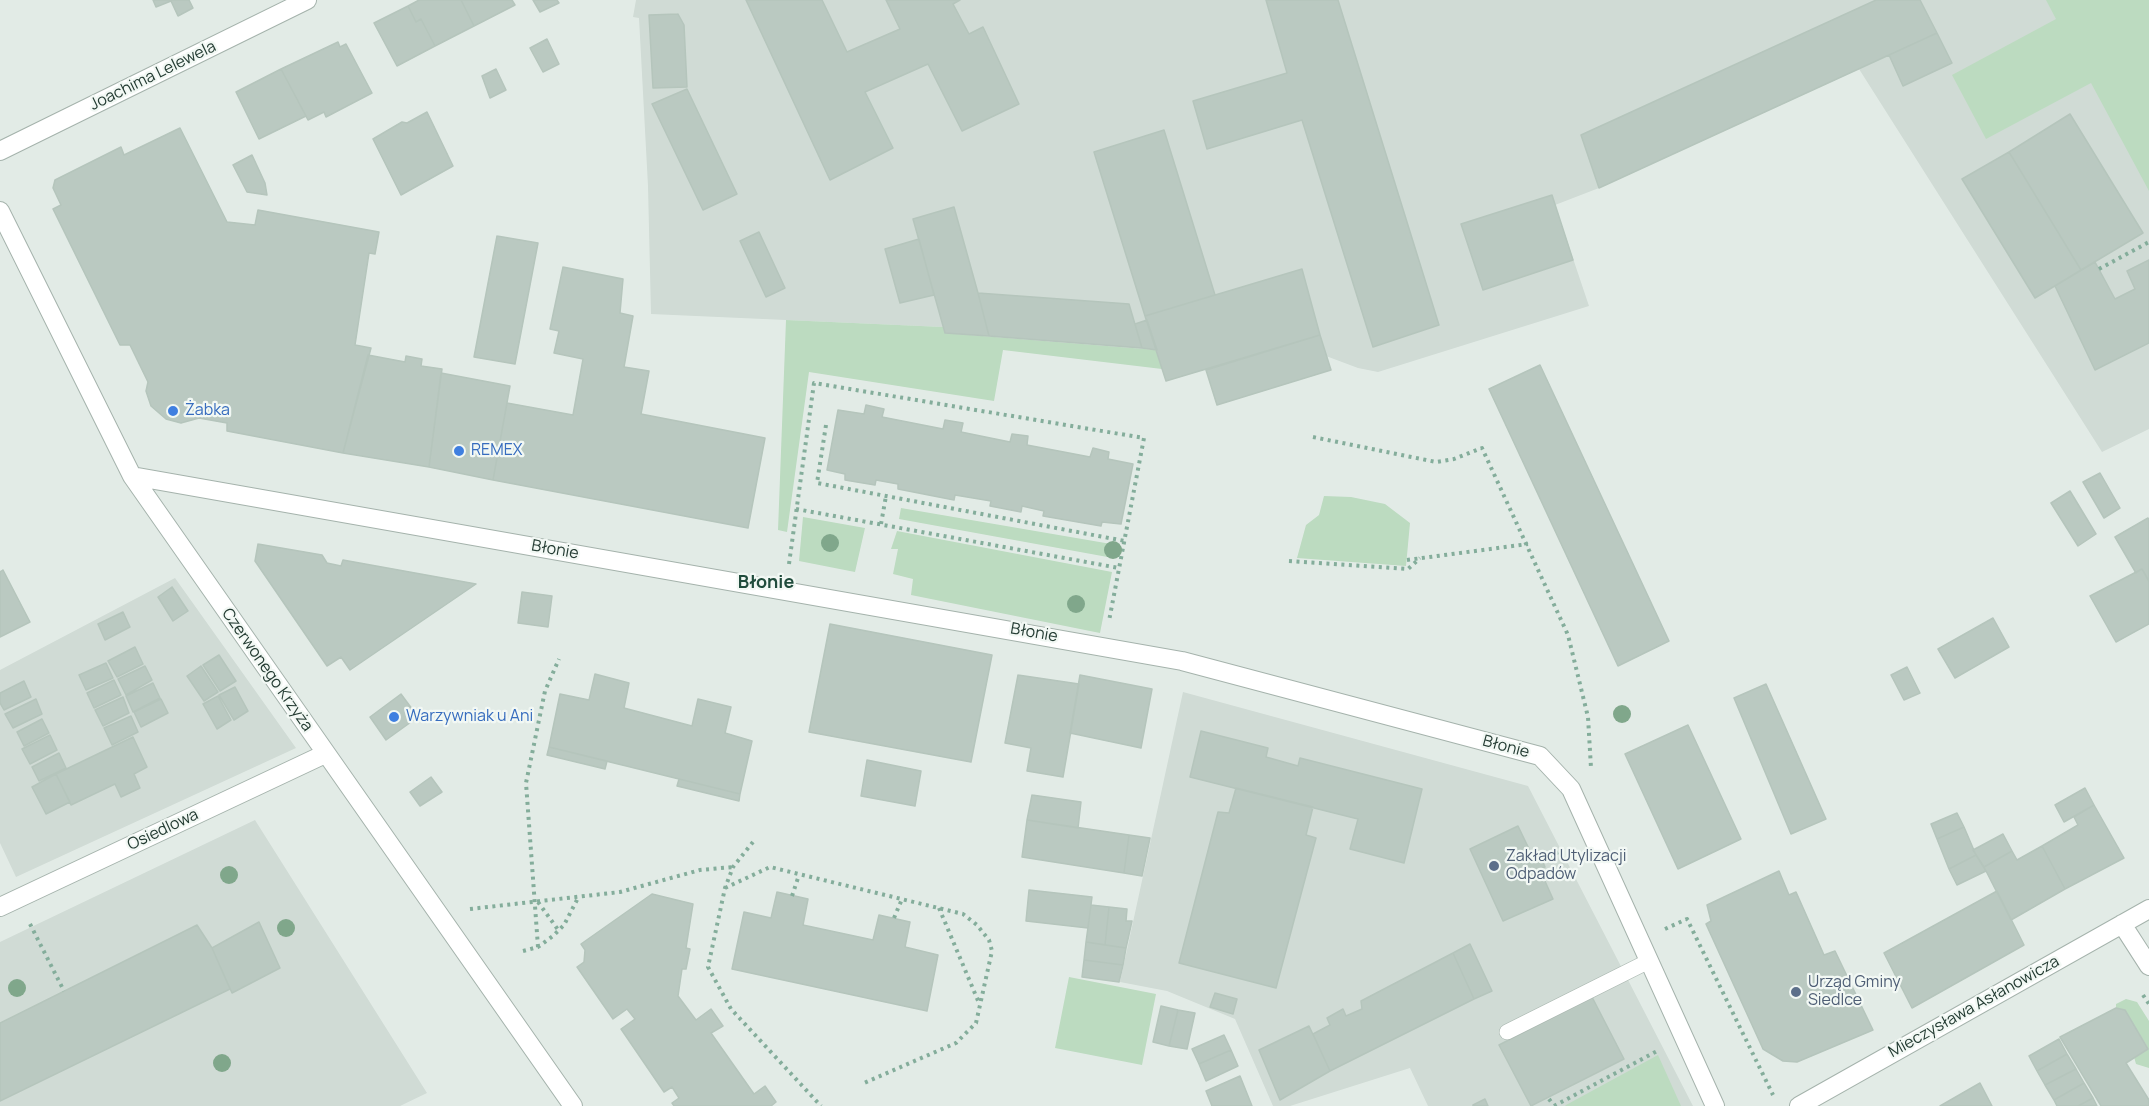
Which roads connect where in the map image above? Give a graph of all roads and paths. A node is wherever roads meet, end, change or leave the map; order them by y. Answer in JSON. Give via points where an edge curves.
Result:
{"nodes":[{"id":1,"x":307,"y":0,"type":"edge"},
{"id":2,"x":0,"y":151,"type":"edge"},
{"id":3,"x":0,"y":211,"type":"edge"},
{"id":4,"x":2149,"y":242,"type":"edge"},
{"id":5,"x":2099,"y":269,"type":"dead end"},
{"id":6,"x":826,"y":425,"type":"dead end"},
{"id":7,"x":1313,"y":437,"type":"dead end"},
{"id":8,"x":132,"y":476,"type":"junction"},
{"id":9,"x":886,"y":496,"type":"junction"},
{"id":10,"x":796,"y":509,"type":"junction"},
{"id":11,"x":881,"y":524,"type":"junction"},
{"id":12,"x":1122,"y":541,"type":"junction"},
{"id":13,"x":1528,"y":544,"type":"junction"},
{"id":14,"x":1420,"y":558,"type":"junction"},
{"id":15,"x":1407,"y":560,"type":"dead end"},
{"id":16,"x":1289,"y":561,"type":"dead end"},
{"id":17,"x":1120,"y":568,"type":"junction"},
{"id":18,"x":799,"y":569,"type":"dead end"},
{"id":19,"x":1105,"y":646,"type":"junction"},
{"id":20,"x":559,"y":659,"type":"dead end"},
{"id":21,"x":326,"y":754,"type":"junction"},
{"id":22,"x":1592,"y":779,"type":"dead end"},
{"id":23,"x":753,"y":842,"type":"dead end"},
{"id":24,"x":1561,"y":851,"type":"dead end"},
{"id":25,"x":1542,"y":860,"type":"dead end"},
{"id":26,"x":733,"y":867,"type":"junction"},
{"id":27,"x":799,"y":875,"type":"junction"},
{"id":28,"x":725,"y":888,"type":"junction"},
{"id":29,"x":792,"y":896,"type":"dead end"},
{"id":30,"x":578,"y":897,"type":"junction"},
{"id":31,"x":18,"y":899,"type":"junction"},
{"id":32,"x":902,"y":899,"type":"junction"},
{"id":33,"x":536,"y":903,"type":"junction"},
{"id":34,"x":0,"y":907,"type":"edge"},
{"id":35,"x":939,"y":907,"type":"junction"},
{"id":36,"x":466,"y":909,"type":"dead end"},
{"id":37,"x":2149,"y":909,"type":"edge"},
{"id":38,"x":894,"y":918,"type":"dead end"},
{"id":39,"x":2122,"y":924,"type":"junction"},
{"id":40,"x":1662,"y":930,"type":"dead end"},
{"id":41,"x":559,"y":931,"type":"junction"},
{"id":42,"x":538,"y":947,"type":"junction"},
{"id":43,"x":523,"y":951,"type":"dead end"},
{"id":44,"x":1649,"y":961,"type":"junction"},
{"id":45,"x":2149,"y":966,"type":"edge"},
{"id":46,"x":64,"y":991,"type":"dead end"},
{"id":47,"x":980,"y":1005,"type":"junction"},
{"id":48,"x":1507,"y":1032,"type":"dead end"},
{"id":49,"x":1665,"y":1046,"type":"dead end"},
{"id":50,"x":864,"y":1083,"type":"dead end"},
{"id":51,"x":1774,"y":1096,"type":"dead end"},
{"id":52,"x":1549,"y":1099,"type":"dead end"},
{"id":53,"x":573,"y":1106,"type":"edge"},
{"id":54,"x":821,"y":1106,"type":"edge"},
{"id":55,"x":1554,"y":1106,"type":"edge"},
{"id":56,"x":1715,"y":1106,"type":"edge"},
{"id":57,"x":1798,"y":1106,"type":"edge"}],
"edges":[{"from":1,"to":2,"type":"street","name":"Joachima Lelewela"},
{"from":3,"to":8,"type":"street","name":"Czerwonego Krzyża"},
{"from":4,"to":5,"type":"path"},
{"from":6,"to":9,"type":"path","via":[[817,483]]},
{"from":7,"to":13,"type":"path","via":[[1437,462],[1482,448]]},
{"from":8,"to":19,"type":"street","name":"Błonie"},
{"from":8,"to":21,"type":"street","name":"Czerwonego Krzyża"},
{"from":9,"to":11,"type":"path"},
{"from":9,"to":12,"type":"path"},
{"from":10,"to":11,"type":"path"},
{"from":10,"to":12,"type":"path","via":[[814,383],[1144,438]]},
{"from":10,"to":18,"type":"path","via":[[788,567]]},
{"from":11,"to":17,"type":"path"},
{"from":12,"to":17,"type":"path"},
{"from":13,"to":14,"type":"path"},
{"from":13,"to":22,"type":"path","via":[[1568,635],[1588,717]]},
{"from":14,"to":15,"type":"path"},
{"from":14,"to":16,"type":"path","via":[[1408,569]]},
{"from":17,"to":19,"type":"path"},
{"from":19,"to":44,"type":"street","name":"Błonie","via":[[1182,661],[1540,756],[1571,789]]},
{"from":20,"to":33,"type":"path","via":[[545,691],[526,783]]},
{"from":21,"to":31,"type":"street","name":"Osiedlowa"},
{"from":21,"to":53,"type":"street","name":"Czerwonego Krzyża"},
{"from":23,"to":26,"type":"path"},
{"from":24,"to":25,"type":"path"},
{"from":26,"to":28,"type":"path"},
{"from":26,"to":30,"type":"path","via":[[700,870],[620,892]]},
{"from":27,"to":28,"type":"path","via":[[770,867]]},
{"from":27,"to":29,"type":"path"},
{"from":27,"to":32,"type":"path"},
{"from":28,"to":54,"type":"path","via":[[708,967],[731,1009]]},
{"from":30,"to":33,"type":"path"},
{"from":30,"to":41,"type":"path"},
{"from":31,"to":34,"type":"street","name":"Osiedlowa"},
{"from":31,"to":46,"type":"path"},
{"from":32,"to":35,"type":"path"},
{"from":32,"to":38,"type":"path"},
{"from":33,"to":36,"type":"path"},
{"from":33,"to":41,"type":"path"},
{"from":33,"to":42,"type":"path"},
{"from":35,"to":47,"type":"path"},
{"from":35,"to":47,"type":"path","via":[[963,914],[989,940],[992,951]]},
{"from":37,"to":39,"type":"street","name":"Mieczysława Asłanowicza"},
{"from":39,"to":45,"type":"street"},
{"from":39,"to":57,"type":"street","name":"Mieczysława Asłanowicza"},
{"from":40,"to":51,"type":"path","via":[[1687,919]]},
{"from":41,"to":42,"type":"path"},
{"from":42,"to":43,"type":"path"},
{"from":44,"to":48,"type":"lane"},
{"from":44,"to":56,"type":"street","name":"Błonie"},
{"from":47,"to":50,"type":"path","via":[[976,1023],[956,1043]]},
{"from":49,"to":55,"type":"path"},
{"from":52,"to":55,"type":"path"}]}
